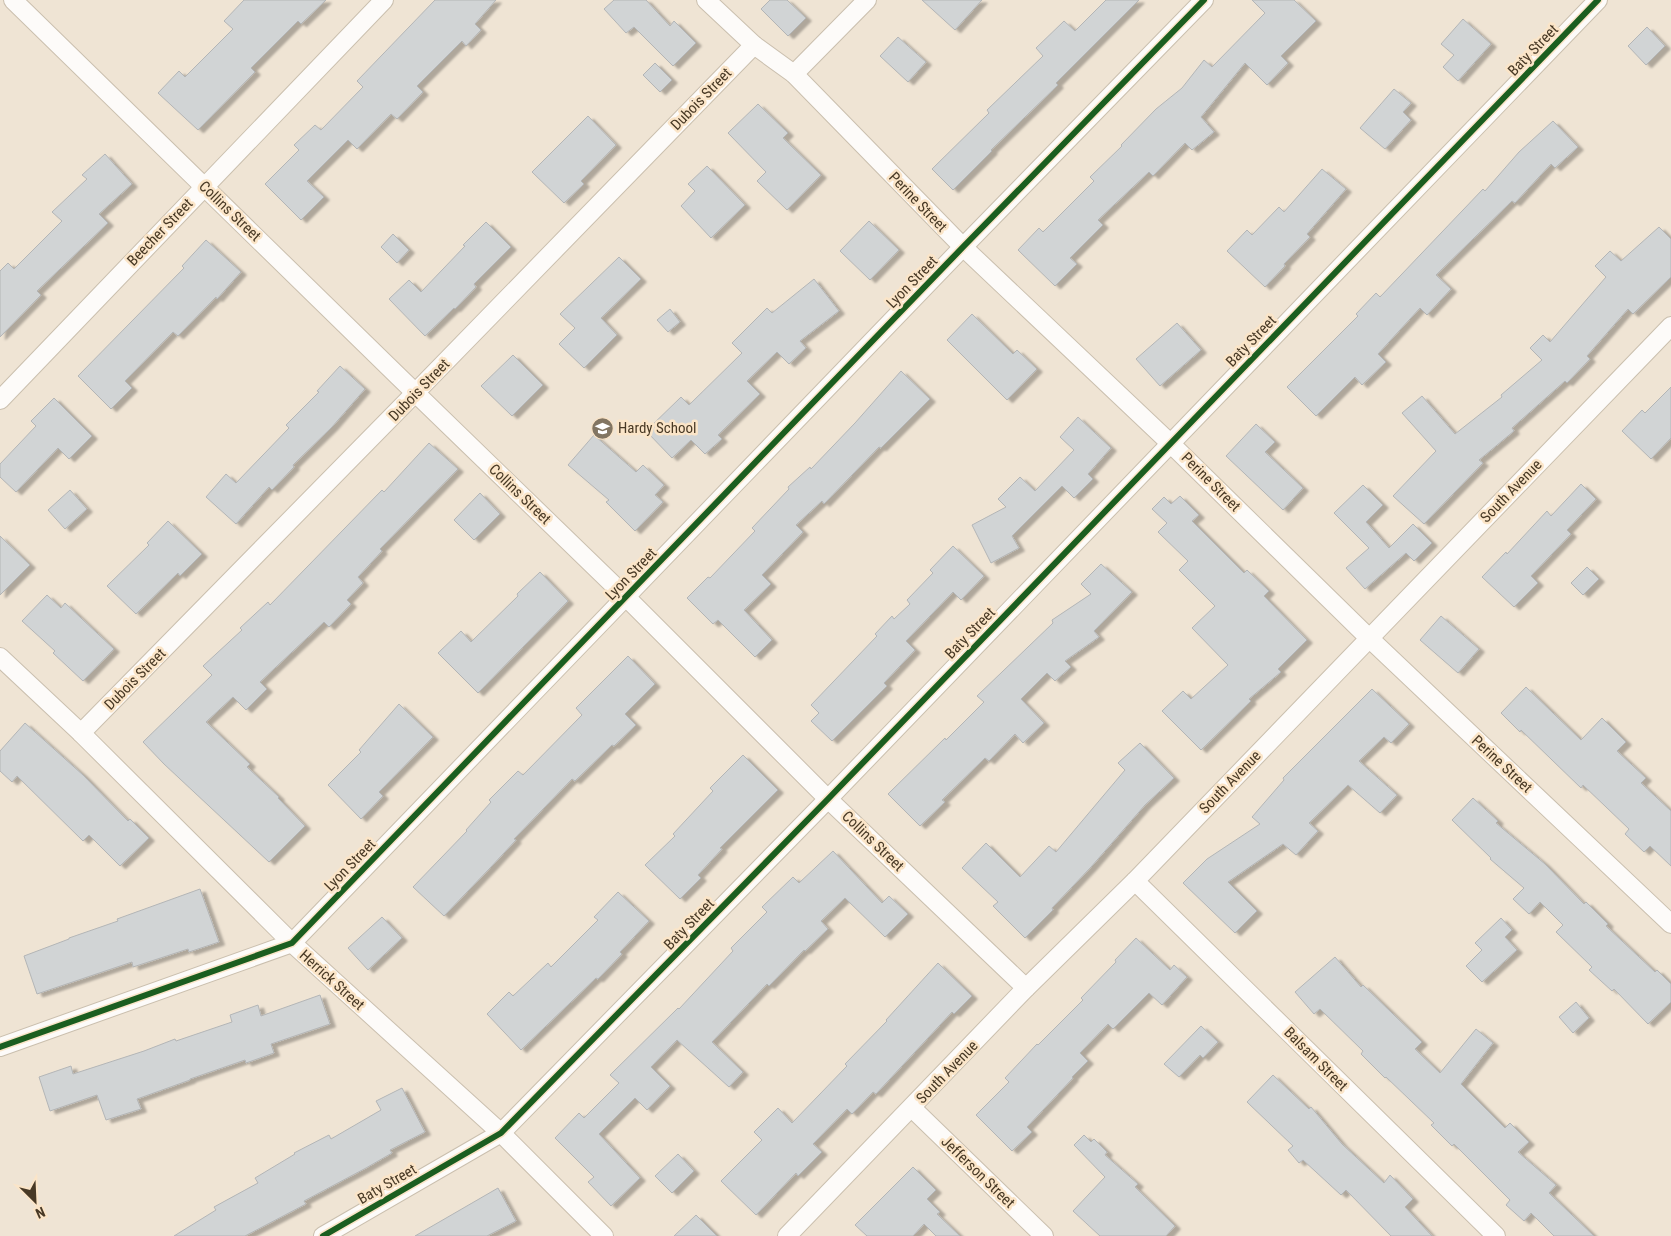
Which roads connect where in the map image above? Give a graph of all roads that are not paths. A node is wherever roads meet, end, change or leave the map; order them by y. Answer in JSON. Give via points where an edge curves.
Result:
{"nodes":[{"id":1,"x":13,"y":0,"type":"edge"},
{"id":2,"x":384,"y":0,"type":"edge"},
{"id":3,"x":706,"y":0,"type":"edge"},
{"id":4,"x":866,"y":0,"type":"edge"},
{"id":5,"x":1204,"y":0,"type":"edge"},
{"id":6,"x":1598,"y":0,"type":"edge"},
{"id":7,"x":754,"y":45,"type":"junction"},
{"id":8,"x":794,"y":74,"type":"junction"},
{"id":9,"x":205,"y":186,"type":"junction"},
{"id":10,"x":963,"y":247,"type":"junction"},
{"id":11,"x":1671,"y":326,"type":"edge"},
{"id":12,"x":415,"y":393,"type":"junction"},
{"id":13,"x":0,"y":400,"type":"edge"},
{"id":14,"x":1170,"y":443,"type":"junction"},
{"id":15,"x":626,"y":597,"type":"junction"},
{"id":16,"x":1369,"y":638,"type":"junction"},
{"id":17,"x":0,"y":657,"type":"edge"},
{"id":18,"x":82,"y":733,"type":"junction"},
{"id":19,"x":828,"y":799,"type":"junction"},
{"id":20,"x":1135,"y":881,"type":"junction"},
{"id":21,"x":1671,"y":924,"type":"edge"},
{"id":22,"x":292,"y":943,"type":"junction"},
{"id":23,"x":1026,"y":988,"type":"junction"},
{"id":24,"x":0,"y":1047,"type":"edge"},
{"id":25,"x":912,"y":1108,"type":"junction"},
{"id":26,"x":501,"y":1133,"type":"junction"},
{"id":27,"x":323,"y":1236,"type":"edge"},
{"id":28,"x":604,"y":1236,"type":"edge"},
{"id":29,"x":787,"y":1236,"type":"edge"},
{"id":30,"x":1044,"y":1236,"type":"edge"},
{"id":31,"x":1496,"y":1236,"type":"edge"}],
"edges":[{"from":1,"to":9,"type":"street","name":"Collins Street"},
{"from":2,"to":9,"type":"street","name":"Beecher Street"},
{"from":3,"to":7,"type":"street","name":"Perine Street"},
{"from":4,"to":8,"type":"street"},
{"from":5,"to":10,"type":"street","name":"Lyon Street"},
{"from":6,"to":14,"type":"street","name":"Baty Street"},
{"from":7,"to":8,"type":"street","name":"Perine Street"},
{"from":7,"to":12,"type":"street","name":"Dubois Street"},
{"from":8,"to":10,"type":"street","name":"Perine Street"},
{"from":9,"to":12,"type":"street","name":"Collins Street"},
{"from":9,"to":13,"type":"street","name":"Beecher Street"},
{"from":10,"to":14,"type":"street","name":"Perine Street"},
{"from":10,"to":15,"type":"street","name":"Lyon Street"},
{"from":11,"to":16,"type":"street","name":"South Avenue"},
{"from":12,"to":15,"type":"street","name":"Collins Street"},
{"from":12,"to":18,"type":"street","name":"Dubois Street"},
{"from":14,"to":16,"type":"street","name":"Perine Street"},
{"from":14,"to":19,"type":"street","name":"Baty Street"},
{"from":15,"to":19,"type":"street","name":"Collins Street"},
{"from":15,"to":22,"type":"street","name":"Lyon Street"},
{"from":16,"to":20,"type":"street","name":"South Avenue"},
{"from":16,"to":21,"type":"street","name":"Perine Street"},
{"from":17,"to":18,"type":"street","name":"Herrick Street"},
{"from":18,"to":22,"type":"street","name":"Herrick Street"},
{"from":19,"to":23,"type":"street","name":"Collins Street"},
{"from":19,"to":26,"type":"street","name":"Baty Street"},
{"from":20,"to":23,"type":"street","name":"South Avenue"},
{"from":20,"to":31,"type":"street","name":"Balsam Street"},
{"from":22,"to":24,"type":"street","name":"Lyon Street"},
{"from":22,"to":26,"type":"street","name":"Herrick Street"},
{"from":23,"to":25,"type":"street","name":"South Avenue"},
{"from":25,"to":29,"type":"street","name":"South Avenue"},
{"from":25,"to":30,"type":"street","name":"Jefferson Street"},
{"from":26,"to":27,"type":"street","name":"Baty Street"},
{"from":26,"to":28,"type":"street","name":"Herrick Street"}]}
